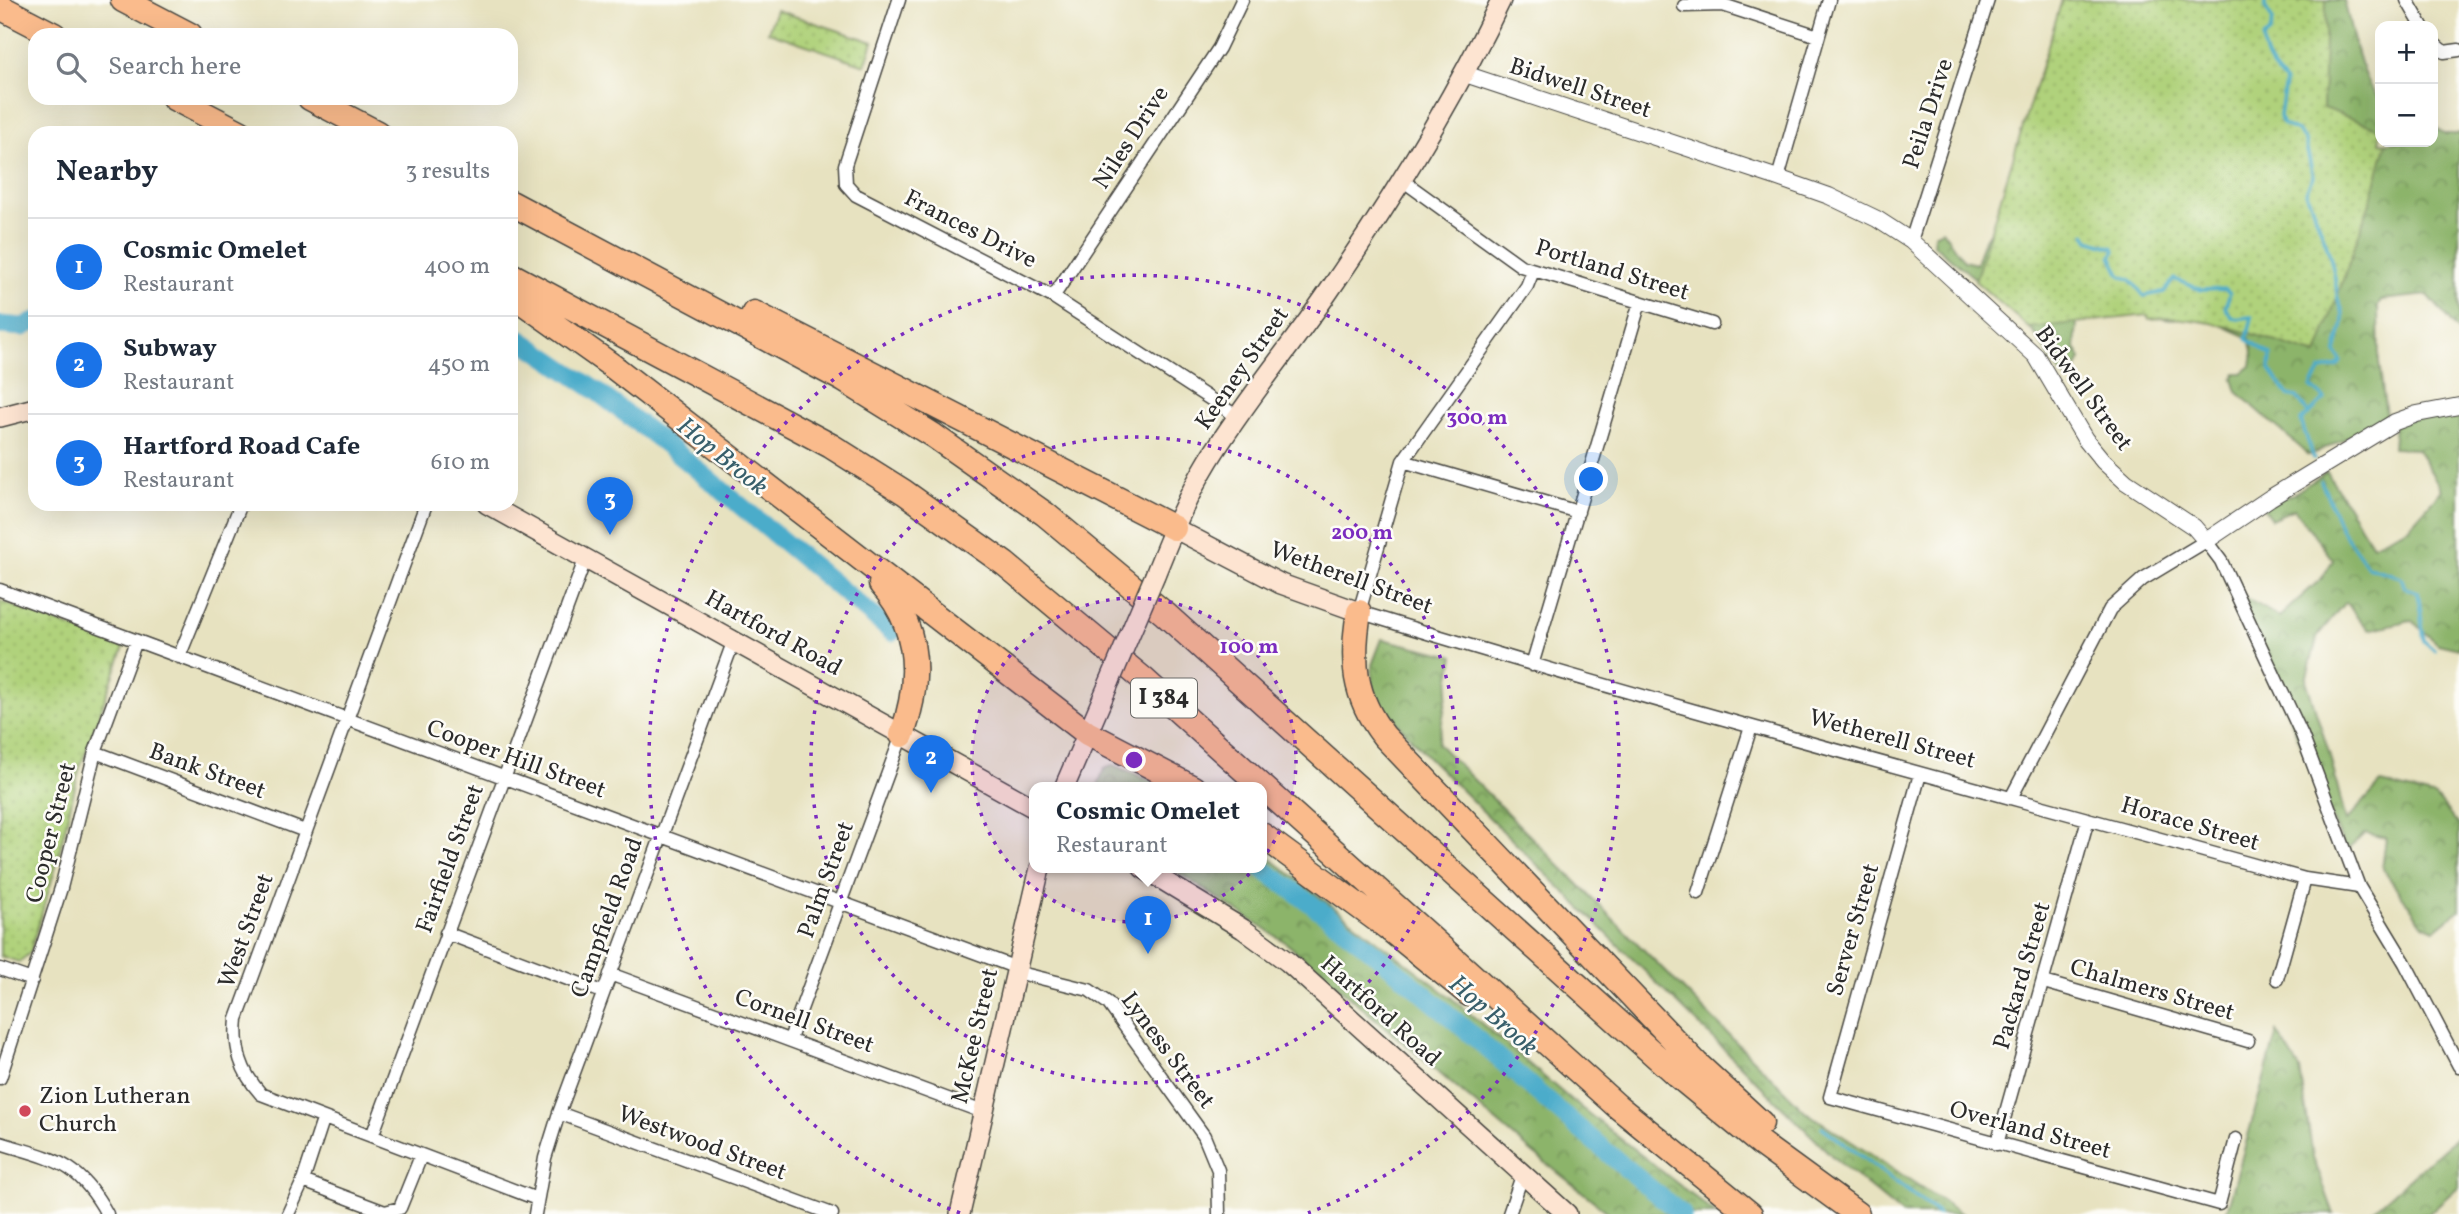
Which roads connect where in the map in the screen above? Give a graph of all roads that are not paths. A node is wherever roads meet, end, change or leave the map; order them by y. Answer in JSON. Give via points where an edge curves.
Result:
{"nodes":[{"id":1,"x":123,"y":0,"type":"edge"},
{"id":2,"x":899,"y":0,"type":"edge"},
{"id":3,"x":1242,"y":0,"type":"edge"},
{"id":4,"x":1501,"y":0,"type":"edge"},
{"id":5,"x":1829,"y":0,"type":"edge"},
{"id":6,"x":1987,"y":0,"type":"edge"},
{"id":7,"x":2407,"y":0,"type":"edge"},
{"id":8,"x":1685,"y":6,"type":"dead end"},
{"id":9,"x":0,"y":7,"type":"edge"},
{"id":10,"x":2419,"y":21,"type":"edge"},
{"id":11,"x":40,"y":28,"type":"edge"},
{"id":12,"x":177,"y":28,"type":"edge"},
{"id":13,"x":1818,"y":36,"type":"junction"},
{"id":14,"x":2438,"y":47,"type":"edge"},
{"id":15,"x":2459,"y":50,"type":"edge"},
{"id":16,"x":1465,"y":74,"type":"junction"},
{"id":17,"x":187,"y":105,"type":"edge"},
{"id":18,"x":323,"y":105,"type":"edge"},
{"id":19,"x":228,"y":126,"type":"edge"},
{"id":20,"x":364,"y":126,"type":"edge"},
{"id":21,"x":1778,"y":178,"type":"junction"},
{"id":22,"x":1402,"y":180,"type":"junction"},
{"id":23,"x":518,"y":207,"type":"edge"},
{"id":24,"x":542,"y":220,"type":"junction"},
{"id":25,"x":1910,"y":241,"type":"junction"},
{"id":26,"x":1533,"y":271,"type":"junction"},
{"id":27,"x":518,"y":279,"type":"edge"},
{"id":28,"x":1053,"y":298,"type":"junction"},
{"id":29,"x":518,"y":299,"type":"edge"},
{"id":30,"x":1640,"y":302,"type":"junction"},
{"id":31,"x":1712,"y":324,"type":"dead end"},
{"id":32,"x":2459,"y":406,"type":"edge"},
{"id":33,"x":28,"y":410,"type":"edge"},
{"id":34,"x":0,"y":417,"type":"edge"},
{"id":35,"x":1238,"y":417,"type":"junction"},
{"id":36,"x":1403,"y":461,"type":"junction"},
{"id":37,"x":238,"y":511,"type":"edge"},
{"id":38,"x":423,"y":511,"type":"edge"},
{"id":39,"x":500,"y":511,"type":"edge"},
{"id":40,"x":1578,"y":512,"type":"junction"},
{"id":41,"x":1174,"y":528,"type":"junction"},
{"id":42,"x":825,"y":530,"type":"junction"},
{"id":43,"x":2206,"y":541,"type":"junction"},
{"id":44,"x":586,"y":557,"type":"junction"},
{"id":45,"x":0,"y":590,"type":"edge"},
{"id":46,"x":1359,"y":612,"type":"junction"},
{"id":47,"x":734,"y":640,"type":"junction"},
{"id":48,"x":136,"y":641,"type":"junction"},
{"id":49,"x":179,"y":657,"type":"junction"},
{"id":50,"x":1531,"y":664,"type":"junction"},
{"id":51,"x":346,"y":719,"type":"junction"},
{"id":52,"x":1751,"y":727,"type":"junction"},
{"id":53,"x":1087,"y":733,"type":"junction"},
{"id":54,"x":902,"y":735,"type":"junction"},
{"id":55,"x":95,"y":752,"type":"junction"},
{"id":56,"x":1920,"y":774,"type":"junction"},
{"id":57,"x":504,"y":778,"type":"junction"},
{"id":58,"x":1067,"y":782,"type":"edge"},
{"id":59,"x":1181,"y":782,"type":"edge"},
{"id":60,"x":1257,"y":782,"type":"edge"},
{"id":61,"x":1267,"y":791,"type":"edge"},
{"id":62,"x":2011,"y":798,"type":"junction"},
{"id":63,"x":1029,"y":805,"type":"edge"},
{"id":64,"x":2088,"y":819,"type":"junction"},
{"id":65,"x":306,"y":831,"type":"junction"},
{"id":66,"x":661,"y":836,"type":"junction"},
{"id":67,"x":1267,"y":839,"type":"edge"},
{"id":68,"x":1039,"y":873,"type":"edge"},
{"id":69,"x":1151,"y":873,"type":"edge"},
{"id":70,"x":2305,"y":879,"type":"junction"},
{"id":71,"x":2359,"y":887,"type":"junction"},
{"id":72,"x":1698,"y":893,"type":"dead end"},
{"id":73,"x":841,"y":901,"type":"junction"},
{"id":74,"x":446,"y":933,"type":"junction"},
{"id":75,"x":0,"y":969,"type":"edge"},
{"id":76,"x":1017,"y":970,"type":"junction"},
{"id":77,"x":610,"y":974,"type":"junction"},
{"id":78,"x":32,"y":979,"type":"junction"},
{"id":79,"x":2277,"y":979,"type":"dead end"},
{"id":80,"x":2044,"y":982,"type":"junction"},
{"id":81,"x":602,"y":992,"type":"junction"},
{"id":82,"x":790,"y":1039,"type":"junction"},
{"id":83,"x":2248,"y":1041,"type":"dead end"},
{"id":84,"x":2459,"y":1066,"type":"edge"},
{"id":85,"x":0,"y":1077,"type":"edge"},
{"id":86,"x":1589,"y":1081,"type":"junction"},
{"id":87,"x":1829,"y":1097,"type":"joint"},
{"id":88,"x":983,"y":1112,"type":"junction"},
{"id":89,"x":559,"y":1113,"type":"junction"},
{"id":90,"x":323,"y":1120,"type":"junction"},
{"id":91,"x":372,"y":1136,"type":"junction"},
{"id":92,"x":2236,"y":1139,"type":"dead end"},
{"id":93,"x":0,"y":1143,"type":"edge"},
{"id":94,"x":1997,"y":1144,"type":"junction"},
{"id":95,"x":421,"y":1156,"type":"junction"},
{"id":96,"x":1522,"y":1176,"type":"junction"},
{"id":97,"x":303,"y":1181,"type":"junction"},
{"id":98,"x":537,"y":1199,"type":"junction"},
{"id":99,"x":107,"y":1214,"type":"edge"},
{"id":100,"x":288,"y":1214,"type":"edge"},
{"id":101,"x":535,"y":1214,"type":"edge"},
{"id":102,"x":832,"y":1214,"type":"edge"},
{"id":103,"x":960,"y":1214,"type":"edge"},
{"id":104,"x":1219,"y":1214,"type":"edge"},
{"id":105,"x":1508,"y":1214,"type":"edge"},
{"id":106,"x":1567,"y":1214,"type":"edge"},
{"id":107,"x":1750,"y":1214,"type":"edge"},
{"id":108,"x":1857,"y":1214,"type":"edge"},
{"id":109,"x":1864,"y":1214,"type":"edge"}],
"edges":[{"from":1,"to":12,"type":"highway"},
{"from":2,"to":28,"type":"street","name":"Frances Drive","via":[[845,165],[846,184],[856,195]]},
{"from":3,"to":28,"type":"street","name":"Niles Drive","via":[[1219,48]]},
{"from":4,"to":16,"type":"main road","name":"Keeney Street"},
{"from":5,"to":13,"type":"street"},
{"from":6,"to":25,"type":"street","name":"Peila Drive"},
{"from":7,"to":10,"type":"street"},
{"from":8,"to":13,"type":"street","via":[[1723,5]]},
{"from":9,"to":11,"type":"highway"},
{"from":13,"to":21,"type":"street"},
{"from":14,"to":15,"type":"street","via":[[2444,52]]},
{"from":16,"to":21,"type":"street","name":"Bidwell Street"},
{"from":16,"to":22,"type":"main road","name":"Keeney Street"},
{"from":17,"to":19,"type":"highway"},
{"from":18,"to":20,"type":"highway"},
{"from":21,"to":25,"type":"street","name":"Bidwell Street","via":[[1877,219]]},
{"from":22,"to":26,"type":"street","name":"Portland Street"},
{"from":22,"to":35,"type":"main road","name":"Keeney Street","via":[[1331,289]]},
{"from":23,"to":24,"type":"highway","number":"I 384"},
{"from":24,"to":41,"type":"highway","via":[[650,260]]},
{"from":24,"to":108,"type":"highway","number":"I 384","via":[[844,380],[1045,514],[1165,614],[1677,1074],[1761,1144]]},
{"from":25,"to":43,"type":"street","name":"Bidwell Street","via":[[2036,356],[2103,461],[2194,527]]},
{"from":26,"to":30,"type":"street","name":"Portland Street"},
{"from":26,"to":36,"type":"street","via":[[1527,286]]},
{"from":27,"to":60,"type":"highway","number":"I 384","via":[[822,441],[925,506],[1005,564]]},
{"from":28,"to":35,"type":"street","name":"Frances Drive"},
{"from":29,"to":42,"type":"highway"},
{"from":30,"to":31,"type":"street","name":"Portland Street"},
{"from":30,"to":40,"type":"street"},
{"from":32,"to":43,"type":"street","via":[[2395,422]]},
{"from":33,"to":34,"type":"main road"},
{"from":35,"to":41,"type":"main road","name":"Keeney Street","via":[[1199,477]]},
{"from":36,"to":40,"type":"street"},
{"from":36,"to":46,"type":"street"},
{"from":37,"to":49,"type":"street"},
{"from":38,"to":51,"type":"street","name":"West Street"},
{"from":39,"to":44,"type":"main road","name":"Hartford Road"},
{"from":40,"to":50,"type":"street"},
{"from":41,"to":46,"type":"main road","name":"Wetherell Street","via":[[1281,584]]},
{"from":41,"to":53,"type":"main road","name":"Keeney Street","bridge":true},
{"from":42,"to":53,"type":"highway"},
{"from":42,"to":54,"type":"highway","via":[[888,593],[908,631],[916,678]]},
{"from":43,"to":62,"type":"street","via":[[2143,579],[2110,609]]},
{"from":43,"to":71,"type":"street","name":"Bidwell Street","via":[[2221,561],[2302,735]]},
{"from":44,"to":47,"type":"main road","name":"Hartford Road"},
{"from":44,"to":57,"type":"street","name":"Fairfield Street"},
{"from":45,"to":48,"type":"street","name":"Cooper Hill Street"},
{"from":46,"to":50,"type":"street","name":"Wetherell Street"},
{"from":46,"to":109,"type":"highway","via":[[1353,655],[1356,684],[1369,715],[1390,743],[1714,1081]]},
{"from":47,"to":54,"type":"main road","name":"Hartford Road"},
{"from":47,"to":66,"type":"street","name":"Campfield Road"},
{"from":48,"to":49,"type":"street","name":"Cooper Hill Street"},
{"from":48,"to":55,"type":"street","name":"Cooper Street"},
{"from":49,"to":51,"type":"street","name":"Cooper Hill Street"},
{"from":50,"to":52,"type":"street","name":"Wetherell Street"},
{"from":51,"to":57,"type":"street","name":"Cooper Hill Street"},
{"from":51,"to":65,"type":"street","name":"West Street"},
{"from":52,"to":56,"type":"street","name":"Wetherell Street"},
{"from":52,"to":72,"type":"street"},
{"from":53,"to":58,"type":"main road","name":"Keeney Street"},
{"from":53,"to":59,"type":"highway"},
{"from":54,"to":63,"type":"main road","name":"Hartford Road"},
{"from":54,"to":73,"type":"street","name":"Palm Street"},
{"from":55,"to":65,"type":"street","name":"Bank Street"},
{"from":55,"to":78,"type":"street","name":"Cooper Street","via":[[61,888]]},
{"from":56,"to":62,"type":"street","name":"Wetherell Street"},
{"from":56,"to":87,"type":"street","name":"Server Street"},
{"from":57,"to":66,"type":"street","name":"Cooper Hill Street"},
{"from":57,"to":74,"type":"street","name":"Fairfield Street"},
{"from":61,"to":86,"type":"highway","number":"I 384"},
{"from":62,"to":64,"type":"street","name":"Horace Street"},
{"from":64,"to":70,"type":"street","name":"Horace Street"},
{"from":64,"to":80,"type":"street","name":"Packard Street"},
{"from":65,"to":90,"type":"street","name":"West Street","via":[[237,1019],[235,1039],[248,1080],[261,1094]]},
{"from":66,"to":73,"type":"street","name":"Cooper Hill Street"},
{"from":66,"to":77,"type":"street","name":"Campfield Road"},
{"from":67,"to":86,"type":"highway","via":[[1387,927],[1528,1044]]},
{"from":68,"to":76,"type":"main road","name":"McKee Street"},
{"from":69,"to":96,"type":"main road","name":"Hartford Road","via":[[1288,962]]},
{"from":70,"to":71,"type":"street","name":"Horace Street"},
{"from":70,"to":79,"type":"street"},
{"from":71,"to":84,"type":"street","name":"Bidwell Street"},
{"from":73,"to":76,"type":"street","name":"Cooper Hill Street"},
{"from":73,"to":82,"type":"street","name":"Palm Street"},
{"from":74,"to":81,"type":"street"},
{"from":74,"to":91,"type":"street","name":"Fairfield Street"},
{"from":75,"to":78,"type":"street"},
{"from":76,"to":88,"type":"main road","name":"McKee Street"},
{"from":76,"to":104,"type":"street","name":"Lyness Street","via":[[1089,990],[1108,1003],[1204,1136],[1218,1170]]},
{"from":77,"to":81,"type":"street","name":"Campfield Road"},
{"from":77,"to":82,"type":"street","name":"Cornell Street"},
{"from":78,"to":85,"type":"street","name":"Cooper Street"},
{"from":80,"to":83,"type":"street","name":"Chalmers Street"},
{"from":80,"to":94,"type":"street","name":"Packard Street"},
{"from":81,"to":89,"type":"street","name":"Campfield Road"},
{"from":82,"to":88,"type":"street","name":"Cornell Street"},
{"from":86,"to":107,"type":"highway","number":"I 384"},
{"from":87,"to":94,"type":"street","name":"Overland Street"},
{"from":88,"to":103,"type":"main road","name":"McKee Street"},
{"from":89,"to":98,"type":"street","name":"Campfield Road"},
{"from":89,"to":102,"type":"street","name":"Westwood Street"},
{"from":90,"to":91,"type":"street","name":"West Street"},
{"from":90,"to":97,"type":"street"},
{"from":91,"to":95,"type":"street","name":"West Street"},
{"from":92,"to":94,"type":"street","name":"Overland Street","via":[[2219,1204]]},
{"from":93,"to":99,"type":"street","via":[[65,1163],[87,1181]]},
{"from":95,"to":97,"type":"street","via":[[400,1208],[385,1212]]},
{"from":95,"to":98,"type":"street","name":"West Street"},
{"from":96,"to":105,"type":"street"},
{"from":96,"to":106,"type":"main road","name":"Hartford Road"},
{"from":97,"to":100,"type":"street"},
{"from":98,"to":101,"type":"street","name":"Campfield Road"}]}
